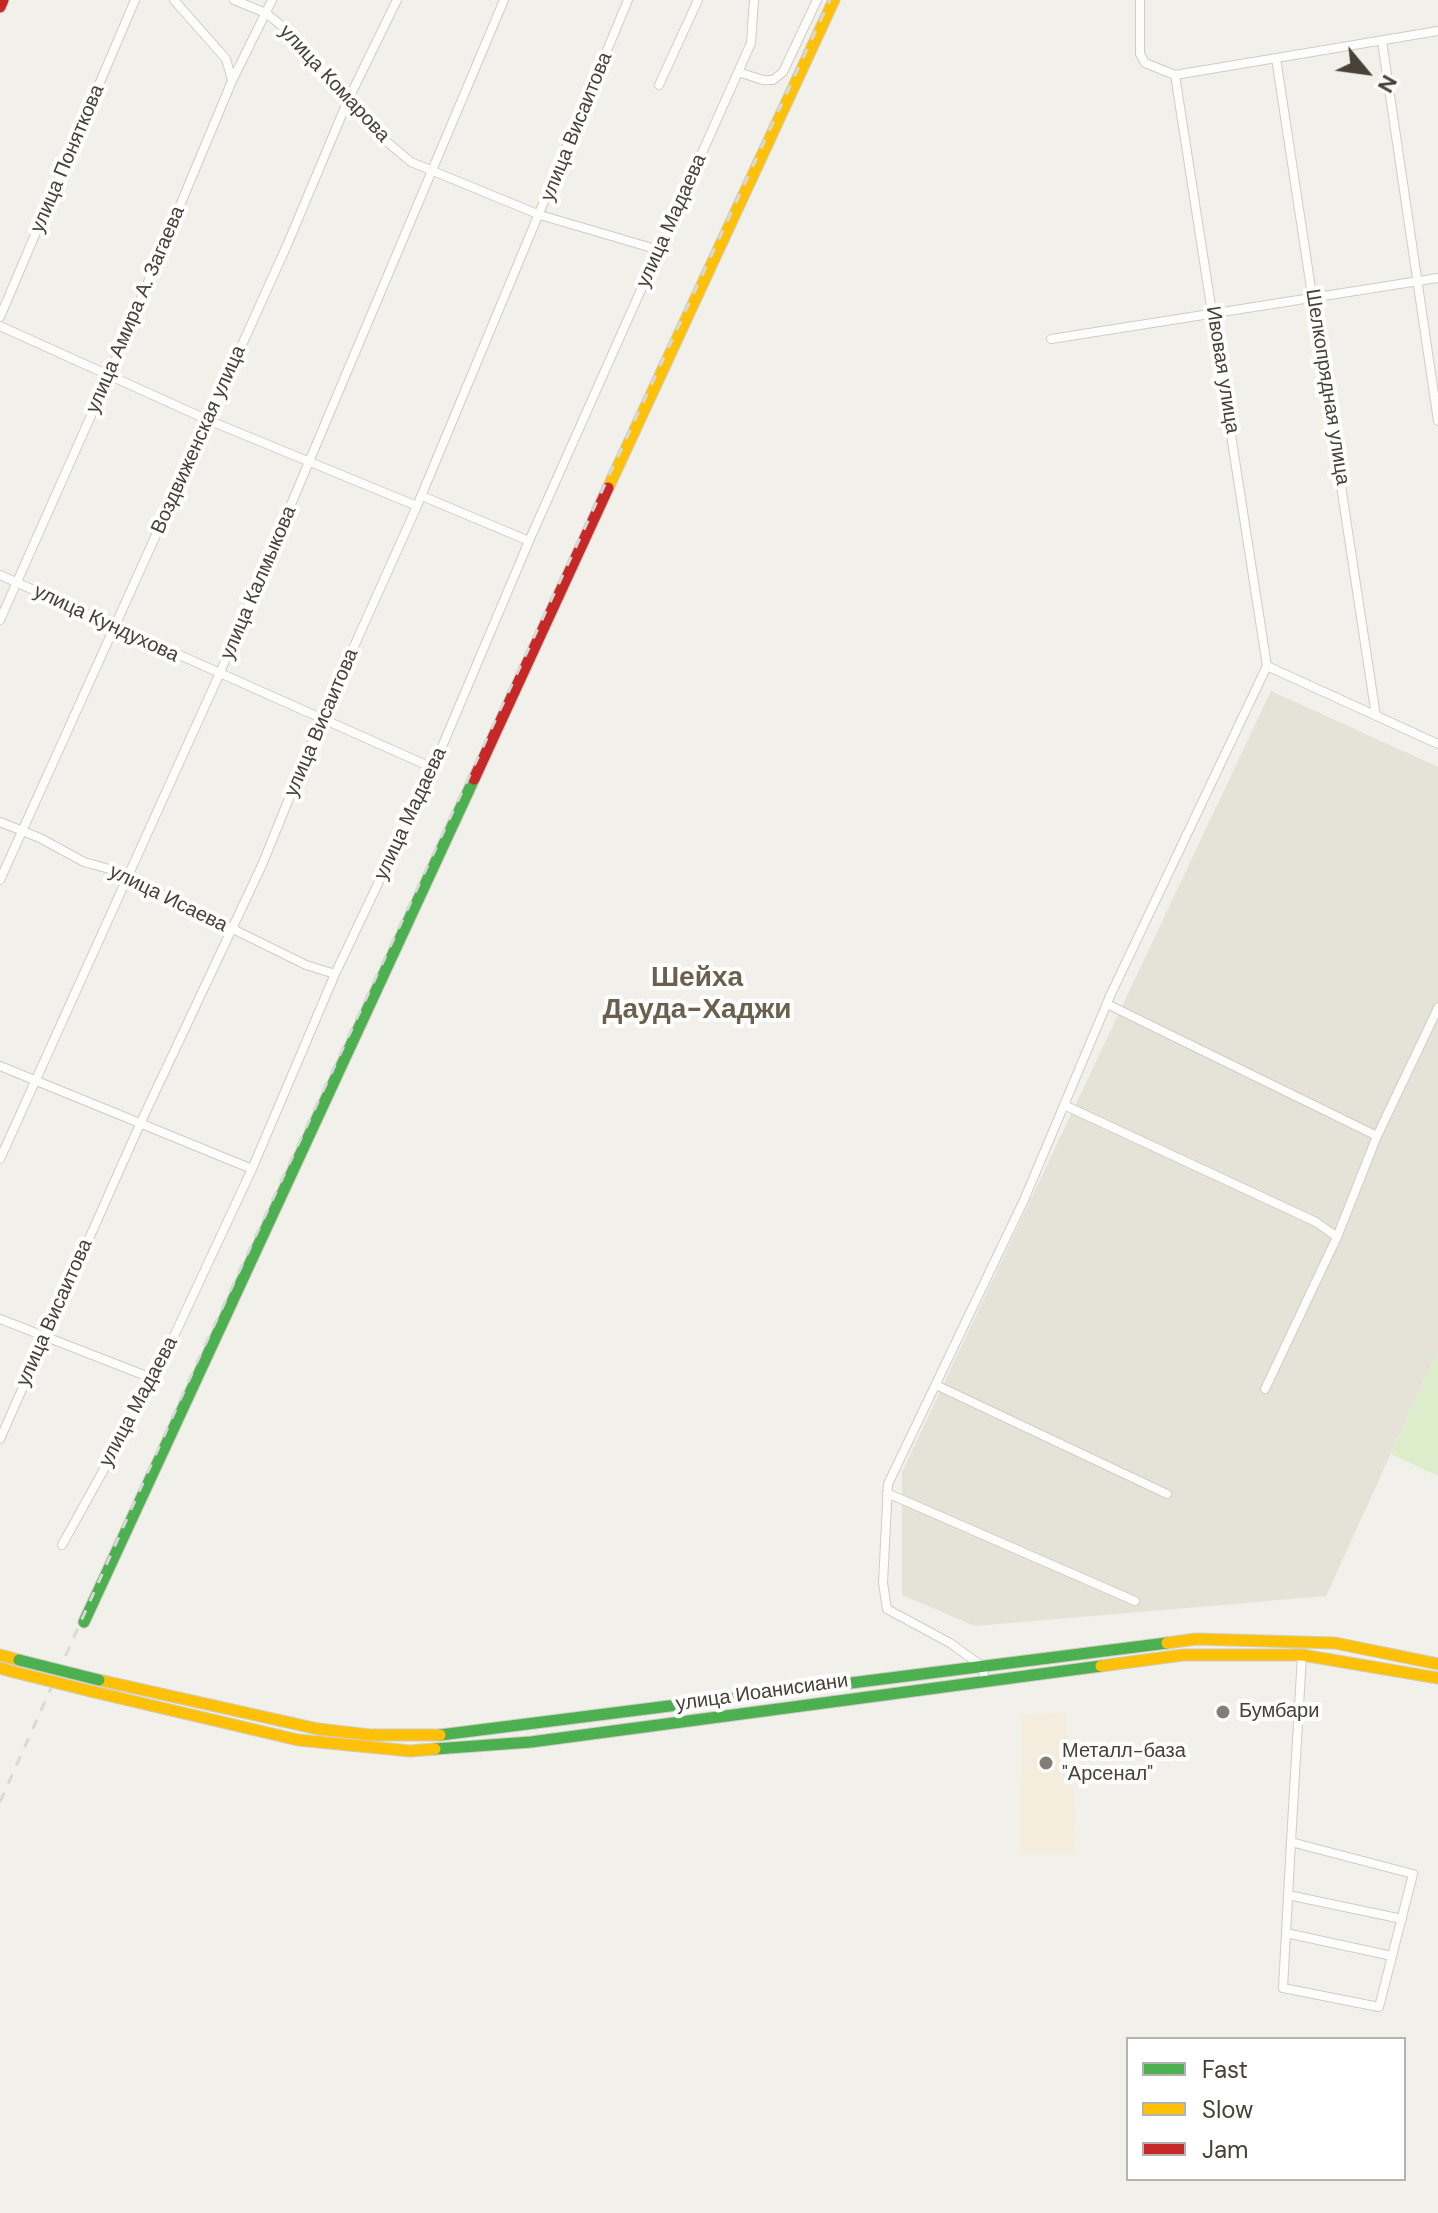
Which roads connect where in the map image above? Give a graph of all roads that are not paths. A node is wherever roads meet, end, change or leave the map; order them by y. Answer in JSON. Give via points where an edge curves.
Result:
{"nodes":[{"id":1,"x":3,"y":0,"type":"edge"},
{"id":2,"x":135,"y":0,"type":"edge"},
{"id":3,"x":174,"y":0,"type":"edge"},
{"id":4,"x":234,"y":0,"type":"edge"},
{"id":5,"x":272,"y":0,"type":"edge"},
{"id":6,"x":397,"y":0,"type":"edge"},
{"id":7,"x":504,"y":0,"type":"edge"},
{"id":8,"x":628,"y":0,"type":"edge"},
{"id":9,"x":698,"y":0,"type":"edge"},
{"id":10,"x":754,"y":0,"type":"edge"},
{"id":11,"x":817,"y":0,"type":"edge"},
{"id":12,"x":834,"y":0,"type":"edge"},
{"id":13,"x":1140,"y":0,"type":"edge"},
{"id":14,"x":0,"y":7,"type":"edge"},
{"id":15,"x":266,"y":13,"type":"junction"},
{"id":16,"x":1438,"y":31,"type":"edge"},
{"id":17,"x":1382,"y":41,"type":"junction"},
{"id":18,"x":1276,"y":58,"type":"junction"},
{"id":19,"x":738,"y":72,"type":"junction"},
{"id":20,"x":1175,"y":75,"type":"junction"},
{"id":21,"x":232,"y":81,"type":"junction"},
{"id":22,"x":659,"y":85,"type":"dead end"},
{"id":23,"x":348,"y":100,"type":"junction"},
{"id":24,"x":431,"y":168,"type":"junction"},
{"id":25,"x":540,"y":215,"type":"junction"},
{"id":26,"x":659,"y":250,"type":"junction"},
{"id":27,"x":1438,"y":278,"type":"edge"},
{"id":28,"x":1419,"y":280,"type":"junction"},
{"id":29,"x":1312,"y":299,"type":"junction"},
{"id":30,"x":1213,"y":315,"type":"junction"},
{"id":31,"x":0,"y":317,"type":"edge"},
{"id":32,"x":0,"y":326,"type":"edge"},
{"id":33,"x":1051,"y":339,"type":"dead end"},
{"id":34,"x":110,"y":373,"type":"junction"},
{"id":35,"x":208,"y":420,"type":"junction"},
{"id":36,"x":1438,"y":421,"type":"edge"},
{"id":37,"x":311,"y":463,"type":"junction"},
{"id":38,"x":422,"y":496,"type":"junction"},
{"id":39,"x":417,"y":506,"type":"junction"},
{"id":40,"x":529,"y":541,"type":"junction"},
{"id":41,"x":0,"y":575,"type":"edge"},
{"id":42,"x":17,"y":583,"type":"junction"},
{"id":43,"x":0,"y":620,"type":"edge"},
{"id":44,"x":113,"y":628,"type":"junction"},
{"id":45,"x":1267,"y":666,"type":"junction"},
{"id":46,"x":219,"y":675,"type":"junction"},
{"id":47,"x":1376,"y":716,"type":"junction"},
{"id":48,"x":321,"y":720,"type":"junction"},
{"id":49,"x":1438,"y":744,"type":"edge"},
{"id":50,"x":433,"y":768,"type":"junction"},
{"id":51,"x":0,"y":822,"type":"edge"},
{"id":52,"x":21,"y":832,"type":"junction"},
{"id":53,"x":129,"y":879,"type":"junction"},
{"id":54,"x":0,"y":880,"type":"edge"},
{"id":55,"x":231,"y":929,"type":"junction"},
{"id":56,"x":335,"y":974,"type":"junction"},
{"id":57,"x":1107,"y":1004,"type":"junction"},
{"id":58,"x":1438,"y":1008,"type":"edge"},
{"id":59,"x":0,"y":1066,"type":"edge"},
{"id":60,"x":35,"y":1081,"type":"junction"},
{"id":61,"x":1064,"y":1105,"type":"junction"},
{"id":62,"x":140,"y":1124,"type":"junction"},
{"id":63,"x":1377,"y":1136,"type":"junction"},
{"id":64,"x":0,"y":1159,"type":"edge"},
{"id":65,"x":252,"y":1169,"type":"junction"},
{"id":66,"x":1337,"y":1237,"type":"junction"},
{"id":67,"x":0,"y":1319,"type":"edge"},
{"id":68,"x":44,"y":1339,"type":"junction"},
{"id":69,"x":154,"y":1379,"type":"junction"},
{"id":70,"x":936,"y":1385,"type":"junction"},
{"id":71,"x":1265,"y":1389,"type":"dead end"},
{"id":72,"x":0,"y":1439,"type":"edge"},
{"id":73,"x":887,"y":1493,"type":"junction"},
{"id":74,"x":1167,"y":1494,"type":"dead end"},
{"id":75,"x":62,"y":1545,"type":"dead end"},
{"id":76,"x":1135,"y":1601,"type":"dead end"},
{"id":77,"x":84,"y":1622,"type":"dead end"},
{"id":78,"x":0,"y":1655,"type":"edge"},
{"id":79,"x":1302,"y":1655,"type":"junction"},
{"id":80,"x":1438,"y":1664,"type":"edge"},
{"id":81,"x":982,"y":1666,"type":"junction"},
{"id":82,"x":0,"y":1668,"type":"edge"},
{"id":83,"x":1438,"y":1678,"type":"edge"},
{"id":84,"x":985,"y":1680,"type":"junction"},
{"id":85,"x":1291,"y":1842,"type":"junction"},
{"id":86,"x":1288,"y":1895,"type":"junction"},
{"id":87,"x":1402,"y":1919,"type":"junction"},
{"id":88,"x":1286,"y":1933,"type":"junction"},
{"id":89,"x":1392,"y":1956,"type":"junction"}],
"edges":[{"from":1,"to":14,"type":"main road"},
{"from":2,"to":31,"type":"street","name":"улица Поняткова"},
{"from":3,"to":21,"type":"street","via":[[226,59]]},
{"from":4,"to":15,"type":"street","name":"улица Комарова"},
{"from":5,"to":15,"type":"street","name":"улица Амира А. Загаева"},
{"from":6,"to":23,"type":"street","name":"Воздвиженская улица"},
{"from":7,"to":24,"type":"street","name":"улица Калмыкова"},
{"from":8,"to":25,"type":"street","name":"улица Висаитова"},
{"from":9,"to":22,"type":"street"},
{"from":10,"to":19,"type":"street","name":"улица Мадаева","via":[[751,43]]},
{"from":11,"to":19,"type":"street","via":[[783,72],[773,80]]},
{"from":12,"to":77,"type":"main road"},
{"from":13,"to":20,"type":"street","via":[[1140,54],[1145,63]]},
{"from":15,"to":21,"type":"street","name":"улица Амира А. Загаева"},
{"from":15,"to":23,"type":"street","name":"улица Комарова"},
{"from":16,"to":17,"type":"street"},
{"from":17,"to":18,"type":"street"},
{"from":17,"to":28,"type":"street"},
{"from":18,"to":20,"type":"street"},
{"from":18,"to":29,"type":"street","name":"Шелкопрядная улица"},
{"from":19,"to":26,"type":"street","name":"улица Мадаева"},
{"from":20,"to":30,"type":"street","name":"Ивовая улица"},
{"from":21,"to":34,"type":"street","name":"улица Амира А. Загаева"},
{"from":23,"to":24,"type":"street","name":"улица Комарова","via":[[390,145],[411,162]]},
{"from":23,"to":35,"type":"street","name":"Воздвиженская улица"},
{"from":24,"to":25,"type":"street","name":"улица Комарова"},
{"from":24,"to":37,"type":"street","name":"улица Калмыкова"},
{"from":25,"to":26,"type":"street","name":"улица Комарова"},
{"from":25,"to":38,"type":"street","name":"улица Висаитова"},
{"from":26,"to":40,"type":"street","name":"улица Мадаева"},
{"from":27,"to":28,"type":"street"},
{"from":28,"to":29,"type":"street"},
{"from":28,"to":36,"type":"street"},
{"from":29,"to":30,"type":"street"},
{"from":29,"to":47,"type":"street","name":"Шелкопрядная улица"},
{"from":30,"to":33,"type":"street"},
{"from":30,"to":45,"type":"street","name":"Ивовая улица"},
{"from":32,"to":34,"type":"street"},
{"from":34,"to":35,"type":"street"},
{"from":34,"to":42,"type":"street","name":"улица Амира А. Загаева"},
{"from":35,"to":37,"type":"street"},
{"from":35,"to":44,"type":"street","name":"Воздвиженская улица"},
{"from":37,"to":39,"type":"street"},
{"from":37,"to":46,"type":"street","name":"улица Калмыкова"},
{"from":38,"to":39,"type":"street","name":"улица Висаитова"},
{"from":38,"to":40,"type":"street"},
{"from":39,"to":48,"type":"street","name":"улица Висаитова"},
{"from":40,"to":50,"type":"street","name":"улица Мадаева"},
{"from":41,"to":42,"type":"street","name":"улица Кундухова"},
{"from":42,"to":43,"type":"street","name":"улица Амира А. Загаева"},
{"from":42,"to":44,"type":"street","name":"улица Кундухова"},
{"from":44,"to":46,"type":"street","name":"улица Кундухова"},
{"from":44,"to":52,"type":"street","name":"Воздвиженская улица"},
{"from":45,"to":47,"type":"street"},
{"from":45,"to":57,"type":"street"},
{"from":46,"to":48,"type":"street","name":"улица Кундухова"},
{"from":46,"to":53,"type":"street","name":"улица Калмыкова"},
{"from":47,"to":49,"type":"street"},
{"from":48,"to":50,"type":"street","name":"улица Кундухова"},
{"from":48,"to":55,"type":"street","name":"улица Висаитова"},
{"from":50,"to":56,"type":"street","name":"улица Мадаева"},
{"from":51,"to":52,"type":"street","name":"улица Исаева"},
{"from":52,"to":53,"type":"street","name":"улица Исаева"},
{"from":52,"to":54,"type":"street","name":"Воздвиженская улица"},
{"from":53,"to":55,"type":"street","name":"улица Исаева"},
{"from":53,"to":60,"type":"street","name":"улица Калмыкова"},
{"from":55,"to":56,"type":"street","name":"улица Исаева"},
{"from":55,"to":62,"type":"street","name":"улица Висаитова"},
{"from":56,"to":65,"type":"street","name":"улица Мадаева"},
{"from":57,"to":61,"type":"street"},
{"from":57,"to":63,"type":"street"},
{"from":58,"to":63,"type":"street"},
{"from":59,"to":60,"type":"street"},
{"from":60,"to":62,"type":"street"},
{"from":60,"to":64,"type":"street","name":"улица Калмыкова"},
{"from":61,"to":66,"type":"street","via":[[1316,1222]]},
{"from":61,"to":70,"type":"street"},
{"from":62,"to":65,"type":"street"},
{"from":62,"to":68,"type":"street","name":"улица Висаитова"},
{"from":63,"to":66,"type":"street"},
{"from":65,"to":69,"type":"street","name":"улица Мадаева"},
{"from":66,"to":71,"type":"street"},
{"from":67,"to":68,"type":"street"},
{"from":68,"to":69,"type":"street"},
{"from":68,"to":72,"type":"street","name":"улица Висаитова"},
{"from":69,"to":75,"type":"street","name":"улица Мадаева"},
{"from":70,"to":73,"type":"street"},
{"from":70,"to":74,"type":"street"},
{"from":73,"to":76,"type":"street"},
{"from":73,"to":81,"type":"street","via":[[887,1609]]},
{"from":78,"to":81,"type":"main road","bridge":true,"via":[[318,1729],[370,1735],[456,1735]]},
{"from":79,"to":83,"type":"main road","name":"улица Иоанисиани"},
{"from":79,"to":84,"type":"main road","name":"улица Иоанисиани","via":[[1183,1655]]},
{"from":79,"to":85,"type":"street"},
{"from":80,"to":81,"type":"main road","via":[[1335,1643],[1235,1638]]},
{"from":81,"to":84,"type":"street"},
{"from":82,"to":84,"type":"main road","name":"улица Иоанисиани","bridge":true,"via":[[298,1740],[410,1751],[546,1740]]},
{"from":85,"to":86,"type":"street"},
{"from":85,"to":87,"type":"street","via":[[1413,1874]]},
{"from":86,"to":87,"type":"street"},
{"from":86,"to":88,"type":"street"},
{"from":87,"to":89,"type":"street"},
{"from":88,"to":89,"type":"street"},
{"from":88,"to":89,"type":"street","via":[[1283,1988],[1379,2007]]}]}
